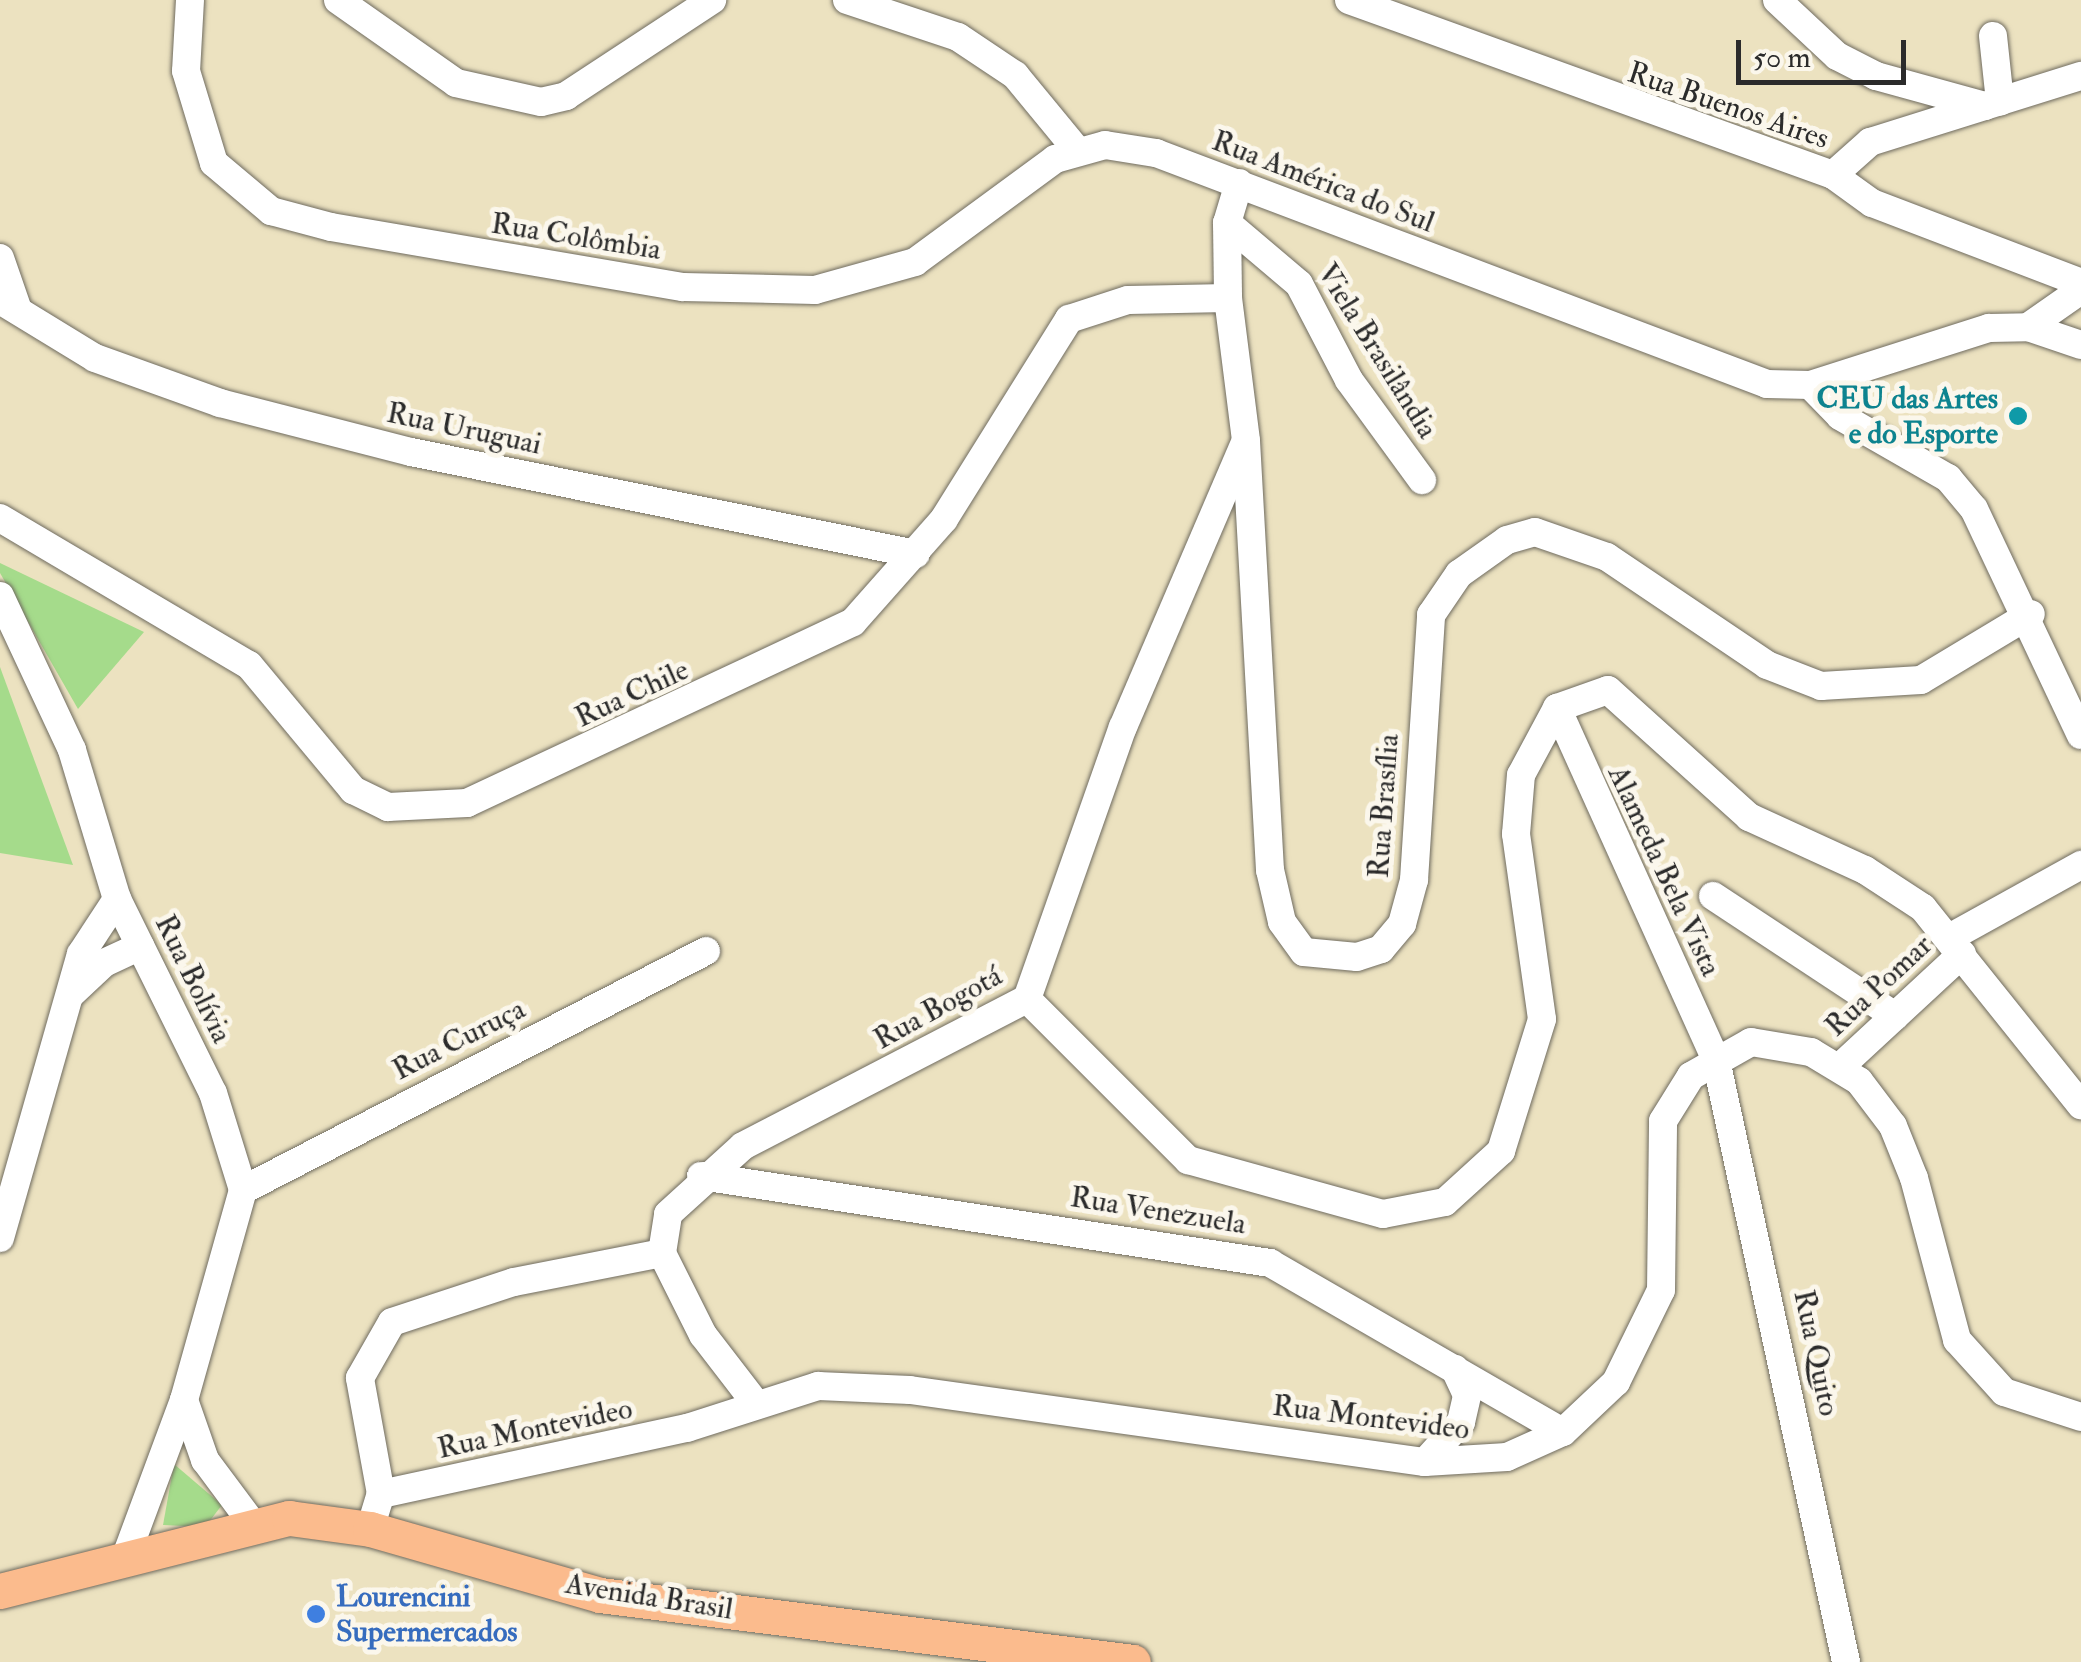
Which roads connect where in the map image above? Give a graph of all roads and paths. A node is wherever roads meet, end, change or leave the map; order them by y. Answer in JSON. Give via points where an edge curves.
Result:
{"nodes":[{"id":1,"x":190,"y":0,"type":"edge"},
{"id":2,"x":338,"y":0,"type":"edge"},
{"id":3,"x":712,"y":0,"type":"edge"},
{"id":4,"x":847,"y":0,"type":"edge"},
{"id":5,"x":1349,"y":0,"type":"edge"},
{"id":6,"x":1777,"y":0,"type":"edge"},
{"id":7,"x":1993,"y":36,"type":"dead end"},
{"id":8,"x":2081,"y":76,"type":"edge"},
{"id":9,"x":1992,"y":104,"type":"junction"},
{"id":10,"x":1076,"y":149,"type":"junction"},
{"id":11,"x":1833,"y":176,"type":"junction"},
{"id":12,"x":1238,"y":183,"type":"junction"},
{"id":13,"x":1227,"y":223,"type":"junction"},
{"id":14,"x":0,"y":258,"type":"edge"},
{"id":15,"x":2081,"y":287,"type":"edge"},
{"id":16,"x":1228,"y":298,"type":"junction"},
{"id":17,"x":9,"y":305,"type":"edge"},
{"id":18,"x":2081,"y":306,"type":"edge"},
{"id":19,"x":2028,"y":327,"type":"junction"},
{"id":20,"x":2075,"y":342,"type":"edge"},
{"id":21,"x":1810,"y":385,"type":"junction"},
{"id":22,"x":1246,"y":441,"type":"junction"},
{"id":23,"x":1422,"y":480,"type":"dead end"},
{"id":24,"x":0,"y":518,"type":"edge"},
{"id":25,"x":916,"y":554,"type":"junction"},
{"id":26,"x":0,"y":596,"type":"edge"},
{"id":27,"x":2031,"y":614,"type":"junction"},
{"id":28,"x":1557,"y":708,"type":"junction"},
{"id":29,"x":2081,"y":736,"type":"edge"},
{"id":30,"x":2081,"y":866,"type":"edge"},
{"id":31,"x":1713,"y":896,"type":"dead end"},
{"id":32,"x":117,"y":899,"type":"junction"},
{"id":33,"x":140,"y":946,"type":"junction"},
{"id":34,"x":1956,"y":946,"type":"junction"},
{"id":35,"x":706,"y":951,"type":"dead end"},
{"id":36,"x":70,"y":994,"type":"junction"},
{"id":37,"x":1027,"y":999,"type":"junction"},
{"id":38,"x":1895,"y":1016,"type":"junction"},
{"id":39,"x":1716,"y":1060,"type":"junction"},
{"id":40,"x":1841,"y":1066,"type":"junction"},
{"id":41,"x":2081,"y":1105,"type":"edge"},
{"id":42,"x":701,"y":1176,"type":"junction"},
{"id":43,"x":243,"y":1190,"type":"junction"},
{"id":44,"x":0,"y":1238,"type":"edge"},
{"id":45,"x":662,"y":1253,"type":"junction"},
{"id":46,"x":1454,"y":1369,"type":"junction"},
{"id":47,"x":184,"y":1400,"type":"junction"},
{"id":48,"x":757,"y":1405,"type":"junction"},
{"id":49,"x":2081,"y":1417,"type":"edge"},
{"id":50,"x":1563,"y":1432,"type":"junction"},
{"id":51,"x":1425,"y":1462,"type":"junction"},
{"id":52,"x":381,"y":1494,"type":"junction"},
{"id":53,"x":252,"y":1522,"type":"junction"},
{"id":54,"x":370,"y":1529,"type":"junction"},
{"id":55,"x":127,"y":1553,"type":"junction"},
{"id":56,"x":0,"y":1591,"type":"edge"},
{"id":57,"x":1133,"y":1662,"type":"edge"},
{"id":58,"x":1846,"y":1662,"type":"edge"}],
"edges":[{"from":1,"to":10,"type":"street","name":"Rua Colômbia","via":[[192,108],[214,163],[236,189],[297,220],[476,253],[683,287],[815,290],[884,274],[949,244]]},
{"from":2,"to":3,"type":"street","via":[[456,83],[541,102],[566,96]]},
{"from":4,"to":10,"type":"street","via":[[958,37],[1015,75]]},
{"from":5,"to":11,"type":"street","name":"Rua Buenos Aires"},
{"from":6,"to":9,"type":"street","via":[[1850,62]]},
{"from":7,"to":9,"type":"street"},
{"from":8,"to":9,"type":"street"},
{"from":9,"to":11,"type":"street","via":[[1870,142]]},
{"from":10,"to":12,"type":"street","name":"Rua América do Sul","via":[[1128,147]]},
{"from":11,"to":15,"type":"street","name":"Rua Buenos Aires","via":[[1872,203]]},
{"from":12,"to":13,"type":"street","name":"Rua Brasília"},
{"from":12,"to":21,"type":"street","name":"Rua América do Sul","via":[[1740,378]]},
{"from":13,"to":16,"type":"street","name":"Rua Brasília"},
{"from":13,"to":23,"type":"street","name":"Viela Brasilândia","via":[[1299,284],[1356,391]]},
{"from":14,"to":17,"type":"street"},
{"from":15,"to":19,"type":"street"},
{"from":16,"to":22,"type":"street","name":"Rua Brasília"},
{"from":16,"to":25,"type":"street","name":"Rua Chile","via":[[1128,300],[1070,319]]},
{"from":17,"to":25,"type":"street","name":"Rua Uruguai","via":[[94,358],[220,403],[410,452]]},
{"from":18,"to":20,"type":"street"},
{"from":19,"to":20,"type":"street"},
{"from":19,"to":21,"type":"street","via":[[1989,328]]},
{"from":21,"to":27,"type":"street","via":[[1840,416],[1948,478]]},
{"from":22,"to":27,"type":"street","name":"Rua Brasília","via":[[1270,870],[1290,940],[1324,958],[1381,949],[1402,924],[1414,880],[1431,615],[1459,574],[1507,540],[1536,532],[1608,557],[1767,665],[1821,686],[1921,680]]},
{"from":22,"to":37,"type":"street","name":"Rua Bogotá","via":[[1123,727]]},
{"from":24,"to":25,"type":"street","name":"Rua Chile","via":[[248,664],[353,790],[425,811],[500,789],[824,639],[878,600]]},
{"from":26,"to":32,"type":"street","name":"Rua Bolívia","via":[[72,750]]},
{"from":27,"to":29,"type":"street"},
{"from":28,"to":34,"type":"street","via":[[1594,689],[1620,696],[1749,818],[1896,886]]},
{"from":28,"to":37,"type":"street","via":[[1530,752],[1516,806],[1542,1018],[1502,1152],[1445,1202],[1383,1214],[1188,1160]]},
{"from":28,"to":39,"type":"street","name":"Alameda Bela Vista"},
{"from":30,"to":34,"type":"street"},
{"from":31,"to":38,"type":"street"},
{"from":32,"to":33,"type":"street","name":"Rua Bolívia"},
{"from":32,"to":36,"type":"street","via":[[81,954]]},
{"from":33,"to":36,"type":"street","via":[[104,962]]},
{"from":33,"to":43,"type":"street","name":"Rua Bolívia","via":[[213,1093]]},
{"from":34,"to":38,"type":"street","name":"Rua Pomar"},
{"from":34,"to":41,"type":"street"},
{"from":35,"to":43,"type":"street","name":"Rua Curuça"},
{"from":36,"to":44,"type":"street"},
{"from":37,"to":42,"type":"street","name":"Rua Bogotá"},
{"from":38,"to":40,"type":"street","name":"Rua Pomar"},
{"from":39,"to":40,"type":"street","name":"Rua Montevideo","via":[[1751,1042]]},
{"from":39,"to":50,"type":"street","name":"Rua Montevideo","via":[[1675,1094],[1663,1121],[1662,1290],[1616,1382]]},
{"from":39,"to":58,"type":"street","name":"Rua Quito"},
{"from":40,"to":49,"type":"street","via":[[1893,1126],[1957,1340],[2004,1392]]},
{"from":42,"to":45,"type":"street","name":"Rua Bogotá","via":[[668,1214]]},
{"from":42,"to":46,"type":"street","name":"Rua Venezuela","via":[[1219,1248],[1325,1289]]},
{"from":43,"to":47,"type":"street"},
{"from":45,"to":48,"type":"street","via":[[704,1335]]},
{"from":45,"to":52,"type":"street","via":[[514,1282],[392,1322],[360,1378]]},
{"from":46,"to":50,"type":"street","name":"Rua Venezuela"},
{"from":46,"to":51,"type":"street","via":[[1467,1395],[1461,1422]]},
{"from":47,"to":53,"type":"street","via":[[205,1460]]},
{"from":47,"to":55,"type":"street"},
{"from":48,"to":51,"type":"street","name":"Rua Montevideo","via":[[818,1386],[910,1390]]},
{"from":48,"to":52,"type":"street","name":"Rua Montevideo","via":[[592,1452]]},
{"from":50,"to":51,"type":"street","name":"Rua Montevideo","via":[[1481,1464]]},
{"from":52,"to":54,"type":"street"},
{"from":53,"to":54,"type":"main road","name":"Avenida Brasil"},
{"from":53,"to":55,"type":"main road","name":"Avenida Brasil"},
{"from":54,"to":57,"type":"main road","name":"Avenida Brasil","via":[[600,1595]]},
{"from":55,"to":56,"type":"main road","name":"Avenida Brasil"}]}
